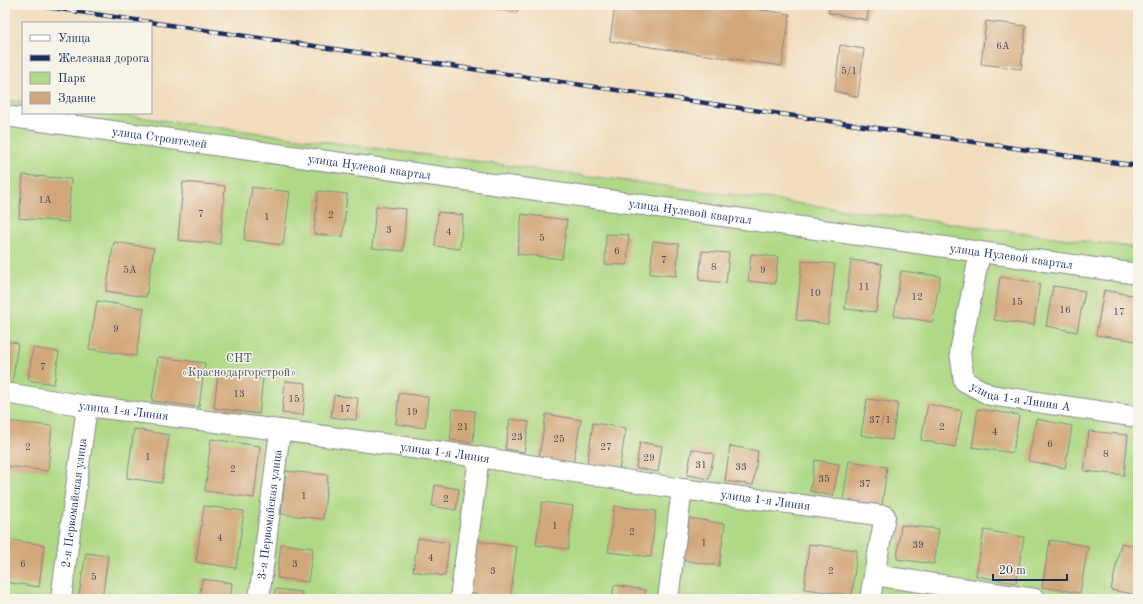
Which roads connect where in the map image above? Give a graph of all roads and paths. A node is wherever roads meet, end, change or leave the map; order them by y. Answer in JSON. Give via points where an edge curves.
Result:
{"nodes":[{"id":1,"x":5,"y":116,"type":"edge"},
{"id":2,"x":244,"y":149,"type":"joint"},
{"id":3,"x":980,"y":252,"type":"junction"},
{"id":4,"x":1138,"y":274,"type":"edge"},
{"id":5,"x":5,"y":393,"type":"edge"},
{"id":6,"x":87,"y":406,"type":"junction"},
{"id":7,"x":1138,"y":417,"type":"edge"},
{"id":8,"x":280,"y":430,"type":"junction"},
{"id":9,"x":479,"y":457,"type":"junction"},
{"id":10,"x":682,"y":489,"type":"junction"},
{"id":11,"x":874,"y":575,"type":"junction"},
{"id":12,"x":61,"y":599,"type":"edge"},
{"id":13,"x":259,"y":599,"type":"edge"},
{"id":14,"x":460,"y":599,"type":"edge"},
{"id":15,"x":668,"y":599,"type":"edge"},
{"id":16,"x":870,"y":599,"type":"edge"},
{"id":17,"x":1035,"y":599,"type":"edge"}],
"edges":[{"from":1,"to":2,"type":"street","name":"улица Строителей"},
{"from":2,"to":3,"type":"street","name":"улица Нулевой квартал"},
{"from":3,"to":4,"type":"street","name":"улица Нулевой квартал"},
{"from":3,"to":7,"type":"street","name":"улица 1-я Линия А","via":[[960,352],[964,381],[990,395]]},
{"from":5,"to":6,"type":"street","name":"улица 1-я Линия"},
{"from":6,"to":8,"type":"street","name":"улица 1-я Линия"},
{"from":6,"to":12,"type":"street","name":"2-я Первомайская улица"},
{"from":8,"to":9,"type":"street","name":"улица 1-я Линия"},
{"from":8,"to":13,"type":"street","name":"3-я Первомайская улица"},
{"from":9,"to":10,"type":"street","name":"улица 1-я Линия"},
{"from":9,"to":14,"type":"street"},
{"from":10,"to":11,"type":"street","name":"улица 1-я Линия","via":[[885,516]]},
{"from":10,"to":15,"type":"street"},
{"from":11,"to":16,"type":"street"},
{"from":11,"to":17,"type":"street"}]}
